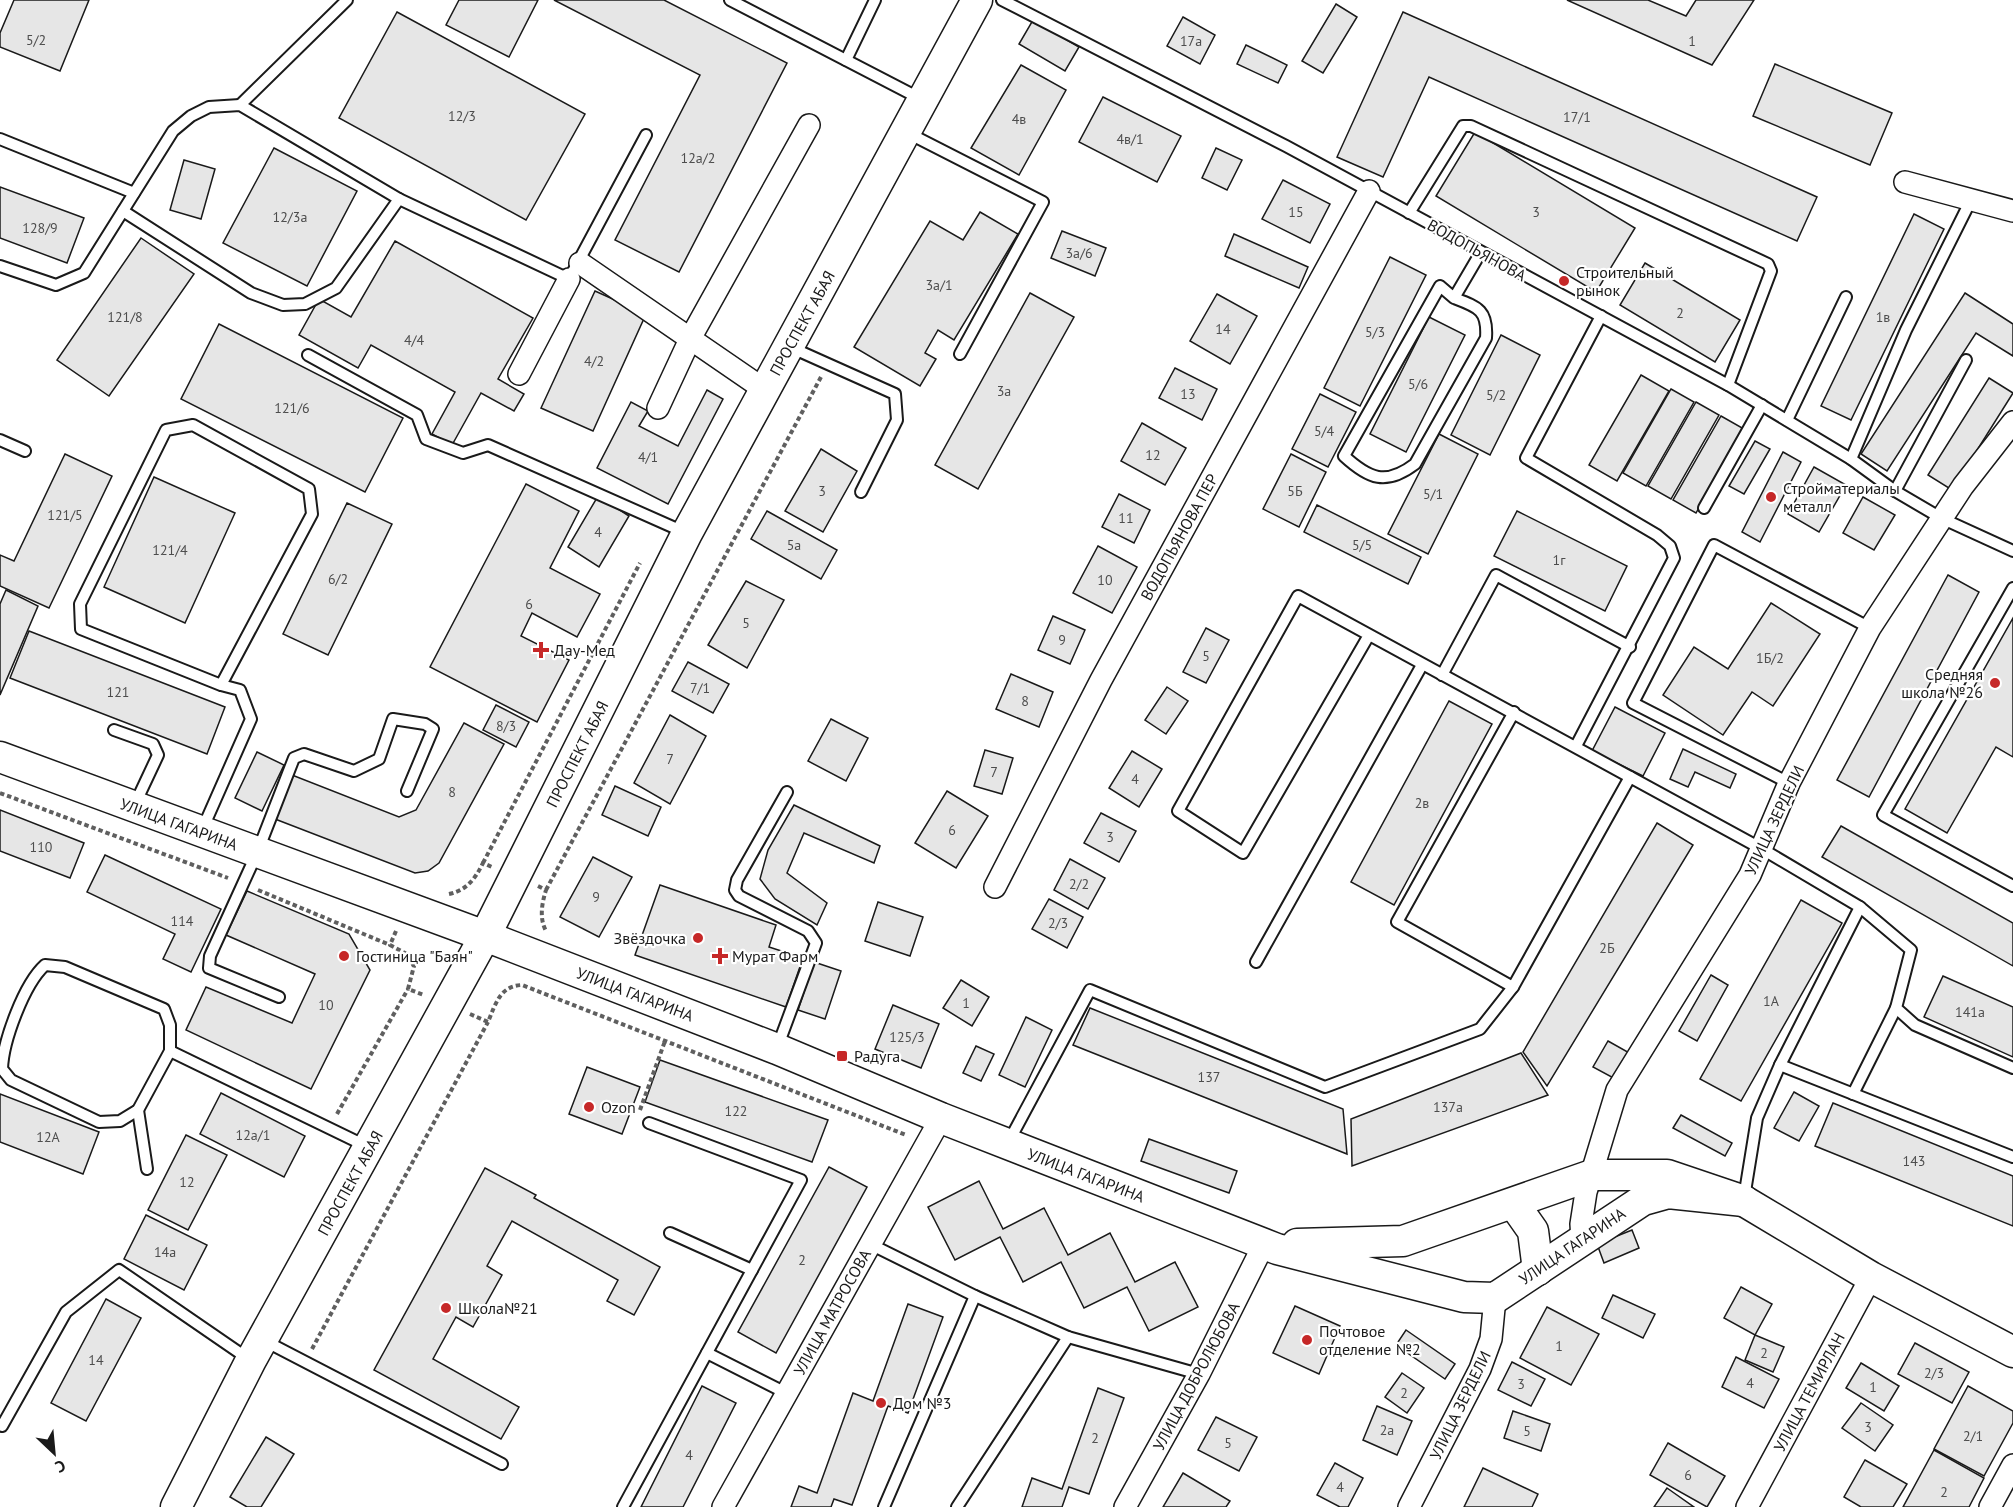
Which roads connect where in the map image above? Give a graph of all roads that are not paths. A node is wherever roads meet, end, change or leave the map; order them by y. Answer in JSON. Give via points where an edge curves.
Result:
{"nodes":[{"id":1,"x":347,"y":0,"type":"edge"},
{"id":2,"x":730,"y":0,"type":"edge"},
{"id":3,"x":875,"y":0,"type":"edge"},
{"id":4,"x":977,"y":0,"type":"edge"},
{"id":5,"x":1002,"y":0,"type":"edge"},
{"id":6,"x":846,"y":60,"type":"junction"},
{"id":7,"x":923,"y":100,"type":"junction"},
{"id":8,"x":240,"y":105,"type":"junction"},
{"id":9,"x":809,"y":125,"type":"dead end"},
{"id":10,"x":906,"y":132,"type":"junction"},
{"id":11,"x":646,"y":135,"type":"dead end"},
{"id":12,"x":0,"y":139,"type":"edge"},
{"id":13,"x":1905,"y":182,"type":"dead end"},
{"id":14,"x":1369,"y":191,"type":"junction"},
{"id":15,"x":134,"y":193,"type":"junction"},
{"id":16,"x":399,"y":199,"type":"junction"},
{"id":17,"x":1971,"y":200,"type":"junction"},
{"id":18,"x":123,"y":211,"type":"junction"},
{"id":19,"x":2013,"y":211,"type":"edge"},
{"id":20,"x":1409,"y":213,"type":"junction"},
{"id":21,"x":1481,"y":252,"type":"junction"},
{"id":22,"x":0,"y":266,"type":"edge"},
{"id":23,"x":574,"y":271,"type":"junction"},
{"id":24,"x":1846,"y":297,"type":"dead end"},
{"id":25,"x":1454,"y":298,"type":"junction"},
{"id":26,"x":1601,"y":316,"type":"junction"},
{"id":27,"x":691,"y":337,"type":"junction"},
{"id":28,"x":789,"y":346,"type":"junction"},
{"id":29,"x":960,"y":354,"type":"dead end"},
{"id":30,"x":308,"y":355,"type":"dead end"},
{"id":31,"x":1966,"y":360,"type":"dead end"},
{"id":32,"x":519,"y":374,"type":"dead end"},
{"id":33,"x":1728,"y":385,"type":"junction"},
{"id":34,"x":765,"y":390,"type":"junction"},
{"id":35,"x":1762,"y":405,"type":"junction"},
{"id":36,"x":658,"y":408,"type":"dead end"},
{"id":37,"x":1787,"y":420,"type":"junction"},
{"id":38,"x":2013,"y":422,"type":"edge"},
{"id":39,"x":0,"y":440,"type":"edge"},
{"id":40,"x":25,"y":451,"type":"dead end"},
{"id":41,"x":1851,"y":459,"type":"junction"},
{"id":42,"x":1894,"y":491,"type":"junction"},
{"id":43,"x":861,"y":492,"type":"dead end"},
{"id":44,"x":1704,"y":508,"type":"dead end"},
{"id":45,"x":1941,"y":518,"type":"junction"},
{"id":46,"x":674,"y":528,"type":"junction"},
{"id":47,"x":2013,"y":551,"type":"edge"},
{"id":48,"x":2013,"y":588,"type":"edge"},
{"id":49,"x":1870,"y":628,"type":"junction"},
{"id":50,"x":1369,"y":635,"type":"junction"},
{"id":51,"x":1630,"y":647,"type":"junction"},
{"id":52,"x":1422,"y":665,"type":"junction"},
{"id":53,"x":1442,"y":675,"type":"junction"},
{"id":54,"x":220,"y":685,"type":"junction"},
{"id":55,"x":1514,"y":712,"type":"junction"},
{"id":56,"x":114,"y":730,"type":"dead end"},
{"id":57,"x":1576,"y":746,"type":"junction"},
{"id":58,"x":0,"y":758,"type":"edge"},
{"id":59,"x":1630,"y":777,"type":"junction"},
{"id":60,"x":1789,"y":783,"type":"junction"},
{"id":61,"x":407,"y":791,"type":"dead end"},
{"id":62,"x":787,"y":792,"type":"dead end"},
{"id":63,"x":133,"y":807,"type":"junction"},
{"id":64,"x":201,"y":833,"type":"junction"},
{"id":65,"x":1762,"y":849,"type":"junction"},
{"id":66,"x":257,"y":853,"type":"junction"},
{"id":67,"x":2013,"y":886,"type":"edge"},
{"id":68,"x":994,"y":887,"type":"dead end"},
{"id":69,"x":1860,"y":908,"type":"junction"},
{"id":70,"x":485,"y":936,"type":"junction"},
{"id":71,"x":1256,"y":962,"type":"dead end"},
{"id":72,"x":1513,"y":987,"type":"junction"},
{"id":73,"x":279,"y":997,"type":"dead end"},
{"id":74,"x":1896,"y":1008,"type":"junction"},
{"id":75,"x":777,"y":1049,"type":"junction"},
{"id":76,"x":170,"y":1051,"type":"junction"},
{"id":77,"x":1780,"y":1065,"type":"junction"},
{"id":78,"x":2013,"y":1068,"type":"edge"},
{"id":79,"x":1853,"y":1094,"type":"junction"},
{"id":80,"x":138,"y":1110,"type":"junction"},
{"id":81,"x":941,"y":1118,"type":"junction"},
{"id":82,"x":649,"y":1123,"type":"road end"},
{"id":83,"x":1008,"y":1144,"type":"junction"},
{"id":84,"x":369,"y":1148,"type":"junction"},
{"id":85,"x":2013,"y":1157,"type":"edge"},
{"id":86,"x":147,"y":1169,"type":"dead end"},
{"id":87,"x":1592,"y":1175,"type":"junction"},
{"id":88,"x":1744,"y":1201,"type":"junction"},
{"id":89,"x":1514,"y":1204,"type":"junction"},
{"id":90,"x":670,"y":1233,"type":"dead end"},
{"id":91,"x":1582,"y":1239,"type":"junction"},
{"id":92,"x":1403,"y":1241,"type":"junction"},
{"id":93,"x":870,"y":1244,"type":"junction"},
{"id":94,"x":1264,"y":1244,"type":"junction"},
{"id":95,"x":752,"y":1270,"type":"junction"},
{"id":96,"x":1538,"y":1270,"type":"junction"},
{"id":97,"x":1871,"y":1276,"type":"junction"},
{"id":98,"x":1402,"y":1282,"type":"junction"},
{"id":99,"x":975,"y":1296,"type":"junction"},
{"id":100,"x":1495,"y":1298,"type":"junction"},
{"id":101,"x":1068,"y":1337,"type":"junction"},
{"id":102,"x":257,"y":1350,"type":"junction"},
{"id":103,"x":2013,"y":1352,"type":"edge"},
{"id":104,"x":707,"y":1353,"type":"junction"},
{"id":105,"x":1199,"y":1374,"type":"junction"},
{"id":106,"x":786,"y":1393,"type":"junction"},
{"id":107,"x":0,"y":1425,"type":"edge"},
{"id":108,"x":502,"y":1464,"type":"dead end"},
{"id":109,"x":2013,"y":1464,"type":"edge"},
{"id":110,"x":176,"y":1507,"type":"edge"},
{"id":111,"x":623,"y":1507,"type":"edge"},
{"id":112,"x":723,"y":1507,"type":"edge"},
{"id":113,"x":884,"y":1507,"type":"edge"},
{"id":114,"x":957,"y":1507,"type":"edge"},
{"id":115,"x":1125,"y":1507,"type":"edge"},
{"id":116,"x":1409,"y":1507,"type":"edge"},
{"id":117,"x":1747,"y":1507,"type":"edge"},
{"id":118,"x":1990,"y":1507,"type":"edge"}],
"edges":[{"from":1,"to":8,"type":"lane"},
{"from":2,"to":6,"type":"lane"},
{"from":3,"to":6,"type":"lane"},
{"from":4,"to":7,"type":"main road","name":"ПРОСПЕКТ АБАЯ"},
{"from":5,"to":14,"type":"lane","name":"ВОДОПЬЯНОВА"},
{"from":6,"to":7,"type":"lane"},
{"from":7,"to":10,"type":"main road","name":"ПРОСПЕКТ АБАЯ"},
{"from":8,"to":15,"type":"lane","via":[[209,107],[172,131]]},
{"from":8,"to":16,"type":"lane"},
{"from":9,"to":27,"type":"street"},
{"from":10,"to":28,"type":"main road","name":"ПРОСПЕКТ АБАЯ"},
{"from":10,"to":29,"type":"lane","via":[[1043,202]]},
{"from":11,"to":23,"type":"lane"},
{"from":12,"to":15,"type":"lane"},
{"from":13,"to":17,"type":"street"},
{"from":14,"to":20,"type":"lane","name":"ВОДОПЬЯНОВА"},
{"from":14,"to":68,"type":"street","name":"ВОДОПЬЯНОВА ПЕР","via":[[1101,680]]},
{"from":15,"to":18,"type":"lane"},
{"from":16,"to":18,"type":"lane","via":[[336,288],[305,304],[283,304],[250,293]]},
{"from":16,"to":23,"type":"lane"},
{"from":17,"to":19,"type":"street"},
{"from":17,"to":41,"type":"lane","via":[[1906,330]]},
{"from":18,"to":22,"type":"lane","via":[[84,273],[56,285]]},
{"from":20,"to":21,"type":"lane","name":"ВОДОПЬЯНОВА"},
{"from":20,"to":33,"type":"lane","via":[[1463,126],[1471,126],[1768,264],[1772,271]]},
{"from":21,"to":25,"type":"lane"},
{"from":21,"to":26,"type":"lane","name":"ВОДОПЬЯНОВА"},
{"from":23,"to":27,"type":"street"},
{"from":23,"to":32,"type":"street"},
{"from":24,"to":37,"type":"lane"},
{"from":25,"to":25,"type":"lane","via":[[1440,286],[1344,456],[1359,470],[1384,478],[1399,476],[1415,464],[1486,338],[1487,321],[1478,307]]},
{"from":26,"to":33,"type":"lane","name":"ВОДОПЬЯНОВА"},
{"from":26,"to":51,"type":"lane","via":[[1526,458],[1670,546],[1674,558]]},
{"from":27,"to":34,"type":"street"},
{"from":27,"to":36,"type":"street"},
{"from":28,"to":34,"type":"main road","name":"ПРОСПЕКТ АБАЯ"},
{"from":28,"to":43,"type":"lane","via":[[895,394],[897,420]]},
{"from":30,"to":46,"type":"lane","via":[[417,415],[426,440],[463,453],[488,445]]},
{"from":31,"to":42,"type":"lane"},
{"from":33,"to":35,"type":"lane","name":"ВОДОПЬЯНОВА"},
{"from":34,"to":46,"type":"main road","name":"ПРОСПЕКТ АБАЯ"},
{"from":35,"to":37,"type":"lane","name":"ВОДОПЬЯНОВА"},
{"from":35,"to":44,"type":"lane"},
{"from":37,"to":41,"type":"lane","name":"ВОДОПЬЯНОВА"},
{"from":38,"to":45,"type":"street","name":"УЛИЦА ЗЕРДЕЛИ"},
{"from":39,"to":40,"type":"lane"},
{"from":41,"to":42,"type":"lane","name":"ВОДОПЬЯНОВА"},
{"from":42,"to":45,"type":"lane","name":"ВОДОПЬЯНОВА"},
{"from":45,"to":47,"type":"lane","name":"ВОДОПЬЯНОВА"},
{"from":45,"to":49,"type":"street","name":"УЛИЦА ЗЕРДЕЛИ"},
{"from":46,"to":70,"type":"main road","name":"ПРОСПЕКТ АБАЯ"},
{"from":48,"to":67,"type":"lane","via":[[1883,815]]},
{"from":49,"to":60,"type":"street","name":"УЛИЦА ЗЕРДЕЛИ"},
{"from":49,"to":60,"type":"lane","via":[[1714,546],[1633,703]]},
{"from":50,"to":50,"type":"lane","via":[[1298,596],[1178,810],[1243,853]]},
{"from":50,"to":52,"type":"lane"},
{"from":51,"to":53,"type":"lane","via":[[1496,575]]},
{"from":51,"to":57,"type":"lane"},
{"from":52,"to":53,"type":"lane"},
{"from":52,"to":71,"type":"lane"},
{"from":53,"to":55,"type":"lane"},
{"from":54,"to":54,"type":"lane","via":[[81,629],[80,603],[166,430],[193,425],[309,489],[312,514]]},
{"from":54,"to":64,"type":"lane","via":[[240,690],[251,719]]},
{"from":55,"to":57,"type":"lane"},
{"from":55,"to":72,"type":"lane","via":[[1397,922]]},
{"from":56,"to":63,"type":"lane","via":[[153,744],[158,755]]},
{"from":57,"to":59,"type":"lane"},
{"from":58,"to":63,"type":"main road","name":"УЛИЦА ГАГАРИНА"},
{"from":59,"to":65,"type":"lane"},
{"from":59,"to":72,"type":"lane"},
{"from":60,"to":65,"type":"street","name":"УЛИЦА ЗЕРДЕЛИ"},
{"from":61,"to":66,"type":"lane","via":[[434,729],[425,724],[393,719],[379,759],[354,771],[304,754],[294,758]]},
{"from":62,"to":75,"type":"lane","via":[[735,890],[739,896],[808,931],[816,943]]},
{"from":63,"to":64,"type":"main road","name":"УЛИЦА ГАГАРИНА"},
{"from":64,"to":66,"type":"main road","name":"УЛИЦА ГАГАРИНА"},
{"from":65,"to":69,"type":"lane"},
{"from":65,"to":87,"type":"street","name":"УЛИЦА ЗЕРДЕЛИ","via":[[1750,875],[1617,1090]]},
{"from":66,"to":70,"type":"main road","name":"УЛИЦА ГАГАРИНА"},
{"from":66,"to":73,"type":"lane","via":[[210,956],[209,968]]},
{"from":69,"to":74,"type":"lane","via":[[1911,950]]},
{"from":69,"to":77,"type":"lane"},
{"from":70,"to":75,"type":"main road","name":"УЛИЦА ГАГАРИНА"},
{"from":70,"to":84,"type":"main road","name":"ПРОСПЕКТ АБАЯ"},
{"from":72,"to":83,"type":"lane","via":[[1480,1029],[1325,1087],[1090,990]]},
{"from":74,"to":78,"type":"lane","via":[[1915,1025]]},
{"from":74,"to":79,"type":"lane"},
{"from":75,"to":81,"type":"main road","name":"УЛИЦА ГАГАРИНА"},
{"from":76,"to":80,"type":"lane"},
{"from":76,"to":80,"type":"lane","via":[[170,1025],[164,1009],[65,967],[45,965],[34,975],[3,1052],[2,1070],[11,1080],[99,1122],[120,1121]]},
{"from":76,"to":84,"type":"lane"},
{"from":77,"to":79,"type":"lane"},
{"from":77,"to":88,"type":"lane","via":[[1757,1118]]},
{"from":79,"to":85,"type":"lane"},
{"from":80,"to":86,"type":"lane"},
{"from":81,"to":83,"type":"main road","name":"УЛИЦА ГАГАРИНА"},
{"from":81,"to":93,"type":"street","name":"УЛИЦА МАТРОСОВА"},
{"from":82,"to":95,"type":"lane","via":[[801,1180]]},
{"from":83,"to":94,"type":"main road","name":"УЛИЦА ГАГАРИНА"},
{"from":84,"to":102,"type":"main road","name":"ПРОСПЕКТ АБАЯ"},
{"from":87,"to":88,"type":"main road","name":"УЛИЦА ГАГАРИНА","via":[[1667,1175]]},
{"from":87,"to":89,"type":"main road","name":"УЛИЦА ГАГАРИНА"},
{"from":87,"to":91,"type":"street","name":"УЛИЦА ЗЕРДЕЛИ","via":[[1582,1210]]},
{"from":88,"to":91,"type":"main road","name":"УЛИЦА ГАГАРИНА","via":[[1668,1193],[1643,1200]]},
{"from":88,"to":97,"type":"main road","name":"УЛИЦА ГАГАРИНА"},
{"from":89,"to":92,"type":"main road","name":"УЛИЦА ГАГАРИНА"},
{"from":89,"to":96,"type":"main road","via":[[1533,1231]]},
{"from":90,"to":95,"type":"lane"},
{"from":91,"to":96,"type":"main road","name":"УЛИЦА ГАГАРИНА"},
{"from":92,"to":94,"type":"main road","name":"УЛИЦА ГАГАРИНА"},
{"from":92,"to":98,"type":"main road","via":[[1392,1260]]},
{"from":93,"to":99,"type":"lane"},
{"from":93,"to":106,"type":"street","name":"УЛИЦА МАТРОСОВА"},
{"from":94,"to":98,"type":"main road","name":"УЛИЦА ГАГАРИНА"},
{"from":94,"to":105,"type":"street","name":"УЛИЦА ДОБРОЛЮБОВА"},
{"from":95,"to":104,"type":"lane"},
{"from":96,"to":100,"type":"main road","name":"УЛИЦА ГАГАРИНА"},
{"from":97,"to":103,"type":"main road","name":"УЛИЦА ГАГАРИНА"},
{"from":97,"to":117,"type":"street","name":"УЛИЦА ТЕМИРЛАН"},
{"from":98,"to":100,"type":"main road","name":"УЛИЦА ГАГАРИНА","via":[[1464,1297]]},
{"from":99,"to":101,"type":"lane"},
{"from":99,"to":113,"type":"lane"},
{"from":100,"to":116,"type":"street","name":"УЛИЦА ЗЕРДЕЛИ","via":[[1491,1339],[1480,1370]]},
{"from":101,"to":105,"type":"lane"},
{"from":101,"to":114,"type":"lane"},
{"from":102,"to":107,"type":"lane","via":[[118,1270],[66,1312]]},
{"from":102,"to":108,"type":"lane","via":[[305,1362]]},
{"from":102,"to":110,"type":"main road","name":"ПРОСПЕКТ АБАЯ"},
{"from":104,"to":106,"type":"lane"},
{"from":104,"to":111,"type":"lane"},
{"from":105,"to":115,"type":"street","name":"УЛИЦА ДОБРОЛЮБОВА"},
{"from":106,"to":112,"type":"street","name":"УЛИЦА МАТРОСОВА"},
{"from":109,"to":118,"type":"street"}]}
